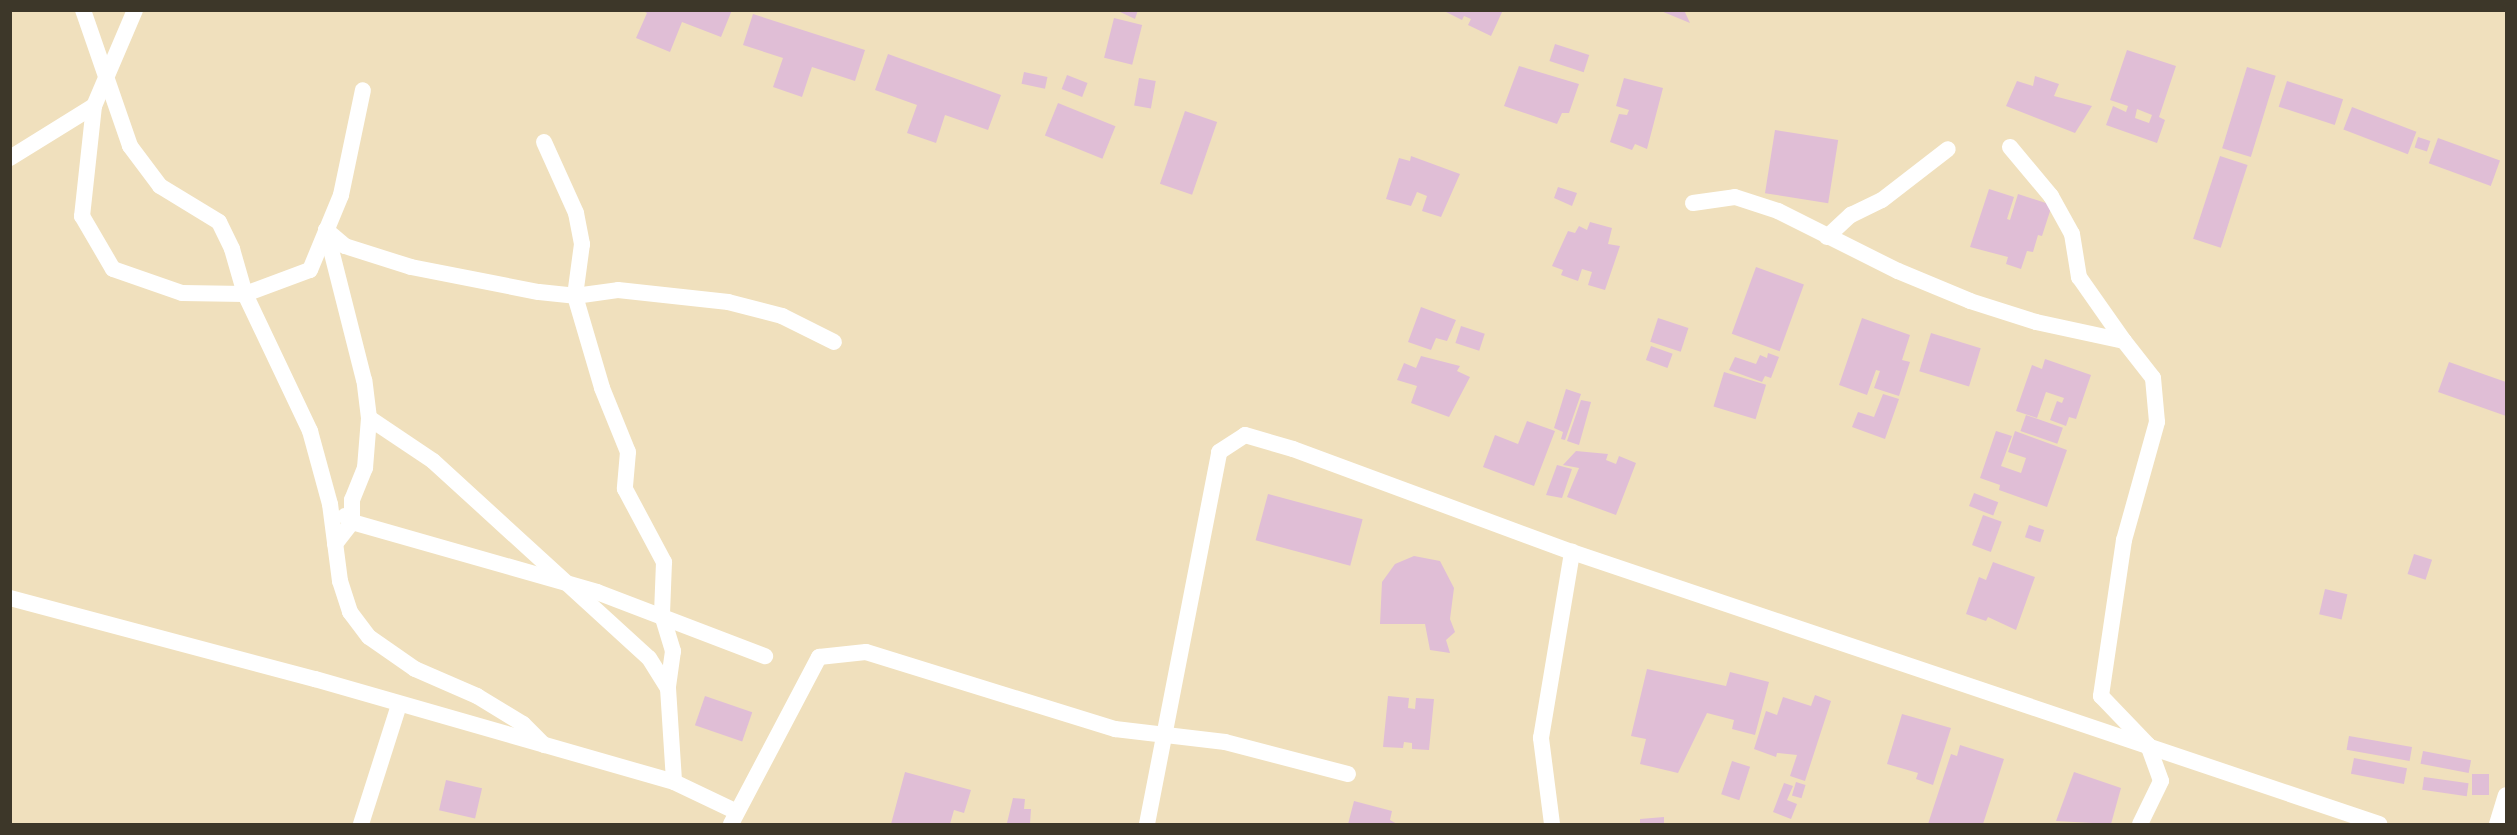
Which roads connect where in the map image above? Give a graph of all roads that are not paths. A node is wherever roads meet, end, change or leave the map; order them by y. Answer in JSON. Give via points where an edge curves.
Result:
{"nodes":[{"id":1,"x":83,"y":10,"type":"edge"},
{"id":2,"x":135,"y":10,"type":"edge"},
{"id":3,"x":108,"y":75,"type":"junction"},
{"id":4,"x":363,"y":90,"type":"dead end"},
{"id":5,"x":94,"y":106,"type":"junction"},
{"id":6,"x":544,"y":142,"type":"dead end"},
{"id":7,"x":2010,"y":147,"type":"dead end"},
{"id":8,"x":1948,"y":149,"type":"dead end"},
{"id":9,"x":10,"y":158,"type":"edge"},
{"id":10,"x":1693,"y":204,"type":"dead end"},
{"id":11,"x":326,"y":230,"type":"junction"},
{"id":12,"x":1827,"y":237,"type":"junction"},
{"id":13,"x":245,"y":294,"type":"junction"},
{"id":14,"x":575,"y":296,"type":"junction"},
{"id":15,"x":2124,"y":341,"type":"junction"},
{"id":16,"x":834,"y":342,"type":"dead end"},
{"id":17,"x":369,"y":418,"type":"junction"},
{"id":18,"x":330,"y":504,"type":"junction"},
{"id":19,"x":352,"y":522,"type":"junction"},
{"id":20,"x":335,"y":544,"type":"junction"},
{"id":21,"x":1572,"y":552,"type":"junction"},
{"id":22,"x":561,"y":582,"type":"junction"},
{"id":23,"x":10,"y":598,"type":"edge"},
{"id":24,"x":662,"y":615,"type":"junction"},
{"id":25,"x":765,"y":656,"type":"dead end"},
{"id":26,"x":669,"y":688,"type":"junction"},
{"id":27,"x":399,"y":705,"type":"junction"},
{"id":28,"x":1166,"y":732,"type":"junction"},
{"id":29,"x":544,"y":745,"type":"junction"},
{"id":30,"x":2148,"y":745,"type":"junction"},
{"id":31,"x":1348,"y":774,"type":"dead end"},
{"id":32,"x":674,"y":782,"type":"junction"},
{"id":33,"x":2506,"y":795,"type":"edge"},
{"id":34,"x":733,"y":818,"type":"edge"},
{"id":35,"x":361,"y":825,"type":"edge"},
{"id":36,"x":1147,"y":825,"type":"edge"},
{"id":37,"x":1551,"y":825,"type":"edge"},
{"id":38,"x":2140,"y":825,"type":"edge"},
{"id":39,"x":2379,"y":825,"type":"edge"},
{"id":40,"x":2497,"y":825,"type":"edge"}],
"edges":[{"from":1,"to":3,"type":"street"},
{"from":2,"to":3,"type":"street"},
{"from":3,"to":5,"type":"street"},
{"from":3,"to":13,"type":"street","via":[[130,146],[160,186],[219,222]]},
{"from":4,"to":11,"type":"street","via":[[341,195]]},
{"from":5,"to":9,"type":"street"},
{"from":5,"to":13,"type":"street","via":[[82,216],[113,269],[182,293]]},
{"from":6,"to":14,"type":"street","via":[[576,213],[582,244]]},
{"from":7,"to":15,"type":"street","via":[[2051,196],[2072,234],[2079,277]]},
{"from":8,"to":12,"type":"street","via":[[1882,200],[1851,215]]},
{"from":10,"to":12,"type":"street","via":[[1735,197],[1778,211]]},
{"from":11,"to":13,"type":"street","via":[[310,270]]},
{"from":11,"to":14,"type":"street","via":[[345,246],[411,267],[487,284]]},
{"from":11,"to":17,"type":"street","via":[[364,380]]},
{"from":12,"to":15,"type":"street","via":[[1970,301],[2036,322]]},
{"from":13,"to":18,"type":"street","via":[[310,431]]},
{"from":14,"to":16,"type":"street","via":[[618,290],[728,302],[782,316]]},
{"from":14,"to":24,"type":"street","via":[[602,388],[628,452],[625,489],[664,562]]},
{"from":15,"to":30,"type":"street","via":[[2153,378],[2157,423],[2124,540],[2101,696]]},
{"from":17,"to":19,"type":"street","via":[[365,468],[352,500]]},
{"from":17,"to":22,"type":"street","via":[[433,461]]},
{"from":18,"to":19,"type":"street"},
{"from":18,"to":20,"type":"street"},
{"from":19,"to":20,"type":"street"},
{"from":19,"to":22,"type":"street"},
{"from":20,"to":29,"type":"street","via":[[340,581],[350,612],[369,637],[415,669],[477,696],[523,724]]},
{"from":21,"to":28,"type":"street","via":[[1245,435],[1219,452]]},
{"from":21,"to":30,"type":"street"},
{"from":21,"to":37,"type":"street","via":[[1541,738]]},
{"from":22,"to":24,"type":"street"},
{"from":22,"to":26,"type":"street","via":[[649,658]]},
{"from":23,"to":27,"type":"street"},
{"from":24,"to":25,"type":"street"},
{"from":24,"to":26,"type":"street","via":[[673,651]]},
{"from":26,"to":32,"type":"street"},
{"from":27,"to":29,"type":"street"},
{"from":27,"to":35,"type":"street"},
{"from":28,"to":31,"type":"street","via":[[1225,742]]},
{"from":28,"to":34,"type":"street","via":[[1115,729],[866,652],[819,657]]},
{"from":28,"to":36,"type":"street"},
{"from":29,"to":32,"type":"street"},
{"from":30,"to":38,"type":"street","via":[[2161,781]]},
{"from":30,"to":39,"type":"street"},
{"from":32,"to":34,"type":"street"},
{"from":33,"to":40,"type":"street"}]}
